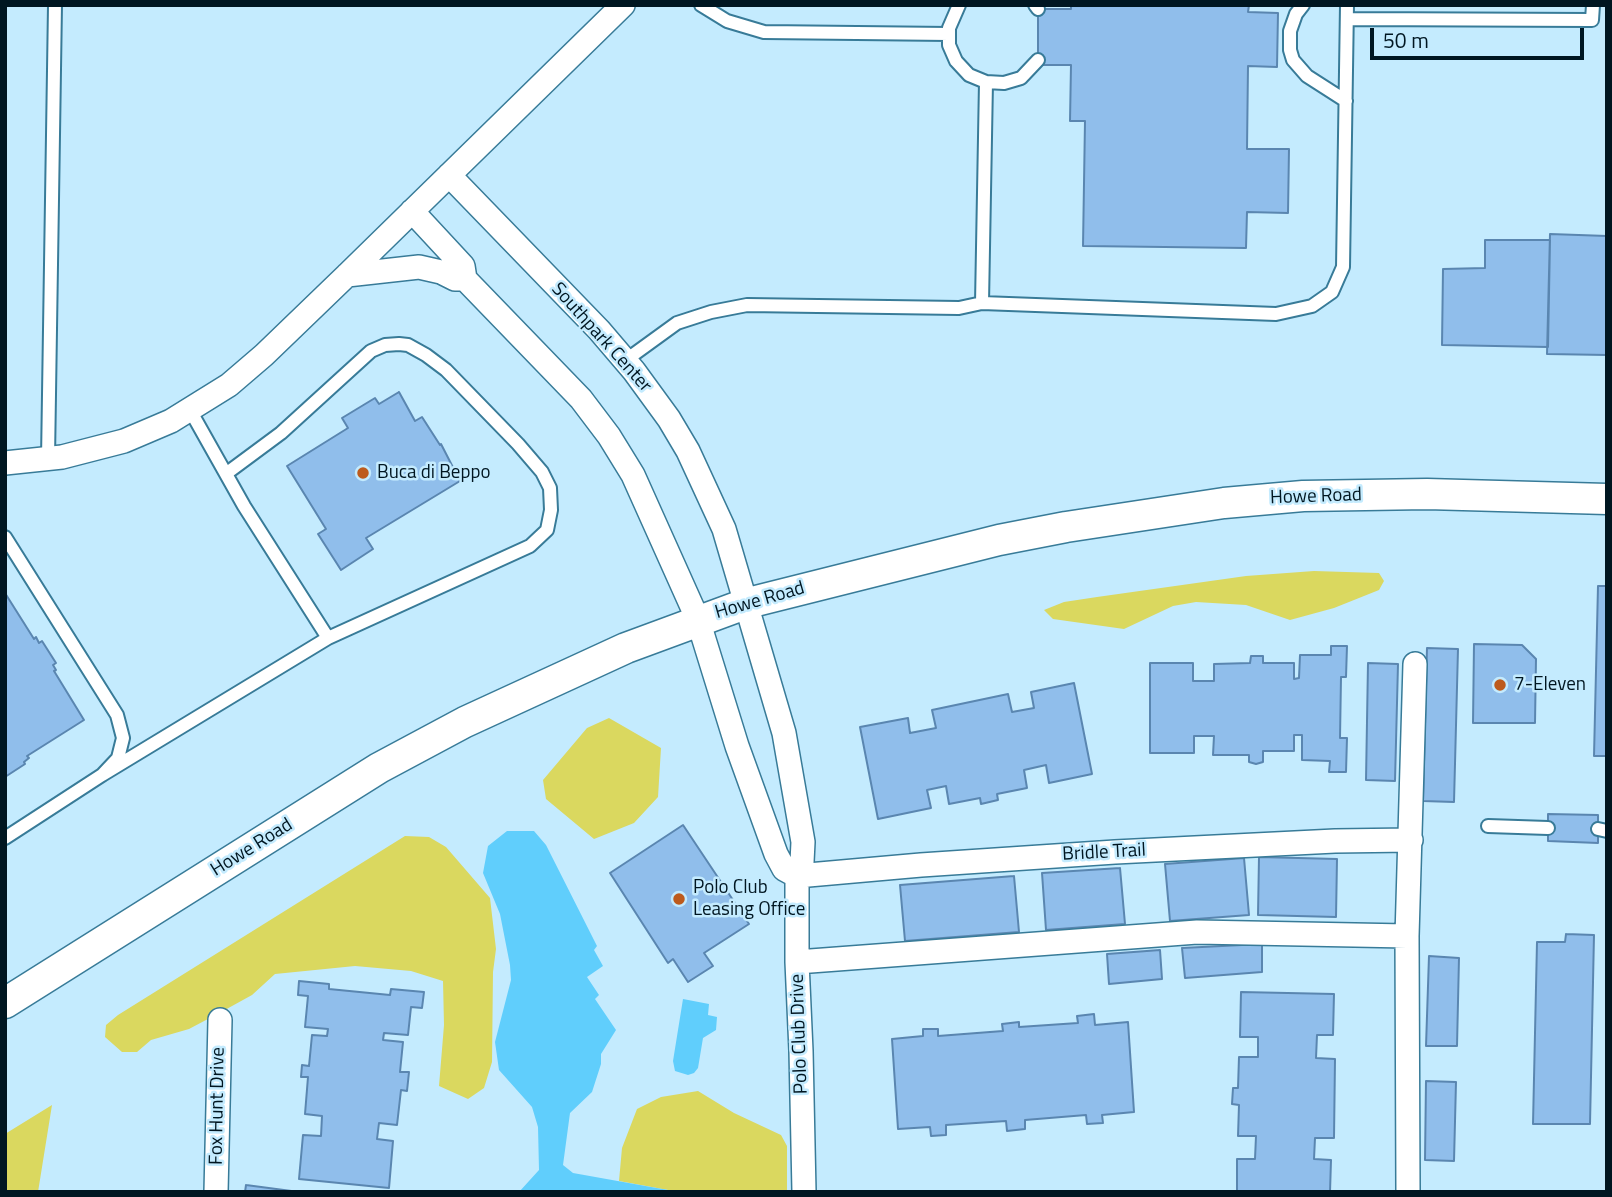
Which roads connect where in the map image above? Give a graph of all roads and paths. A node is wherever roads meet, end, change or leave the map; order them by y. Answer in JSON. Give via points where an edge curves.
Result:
{"nodes":[{"id":1,"x":55,"y":5,"type":"edge"},
{"id":2,"x":623,"y":5,"type":"edge"},
{"id":3,"x":701,"y":5,"type":"edge"},
{"id":4,"x":959,"y":5,"type":"edge"},
{"id":5,"x":1303,"y":5,"type":"edge"},
{"id":6,"x":1593,"y":5,"type":"edge"},
{"id":7,"x":1347,"y":12,"type":"edge"},
{"id":8,"x":948,"y":34,"type":"junction"},
{"id":9,"x":1038,"y":60,"type":"dead end"},
{"id":10,"x":986,"y":82,"type":"junction"},
{"id":11,"x":1346,"y":101,"type":"junction"},
{"id":12,"x":449,"y":175,"type":"junction"},
{"id":13,"x":412,"y":212,"type":"junction"},
{"id":14,"x":347,"y":275,"type":"junction"},
{"id":15,"x":465,"y":279,"type":"junction"},
{"id":16,"x":982,"y":303,"type":"junction"},
{"id":17,"x":626,"y":360,"type":"junction"},
{"id":18,"x":190,"y":410,"type":"junction"},
{"id":19,"x":48,"y":459,"type":"junction"},
{"id":20,"x":5,"y":463,"type":"edge"},
{"id":21,"x":227,"y":473,"type":"junction"},
{"id":22,"x":1607,"y":499,"type":"edge"},
{"id":23,"x":5,"y":537,"type":"edge"},
{"id":24,"x":748,"y":603,"type":"junction"},
{"id":25,"x":698,"y":620,"type":"junction"},
{"id":26,"x":328,"y":638,"type":"junction"},
{"id":27,"x":1415,"y":664,"type":"dead end"},
{"id":28,"x":102,"y":775,"type":"junction"},
{"id":29,"x":1488,"y":825,"type":"dead end"},
{"id":30,"x":1548,"y":828,"type":"dead end"},
{"id":31,"x":5,"y":838,"type":"edge"},
{"id":32,"x":1411,"y":840,"type":"junction"},
{"id":33,"x":797,"y":876,"type":"junction"},
{"id":34,"x":1407,"y":936,"type":"junction"},
{"id":35,"x":797,"y":962,"type":"junction"},
{"id":36,"x":5,"y":1003,"type":"edge"},
{"id":37,"x":219,"y":1020,"type":"dead end"},
{"id":38,"x":216,"y":1192,"type":"edge"},
{"id":39,"x":804,"y":1192,"type":"edge"},
{"id":40,"x":1408,"y":1192,"type":"edge"}],
"edges":[{"from":1,"to":19,"type":"lane"},
{"from":2,"to":12,"type":"street"},
{"from":3,"to":8,"type":"lane","via":[[727,21],[764,32]]},
{"from":4,"to":8,"type":"lane"},
{"from":5,"to":11,"type":"lane","via":[[1290,31],[1293,60],[1307,76]]},
{"from":6,"to":7,"type":"lane","via":[[1592,20]]},
{"from":7,"to":11,"type":"lane"},
{"from":8,"to":10,"type":"lane","via":[[961,68]]},
{"from":9,"to":10,"type":"lane","via":[[1013,81]]},
{"from":10,"to":16,"type":"lane"},
{"from":11,"to":16,"type":"lane","via":[[1343,267],[1332,292],[1312,306],[1276,314]]},
{"from":12,"to":13,"type":"street"},
{"from":12,"to":17,"type":"street","name":"Southpark Center"},
{"from":13,"to":14,"type":"street"},
{"from":13,"to":15,"type":"street","via":[[463,266]]},
{"from":14,"to":15,"type":"street","via":[[419,267]]},
{"from":14,"to":18,"type":"street","via":[[246,371]]},
{"from":15,"to":25,"type":"street","via":[[560,376],[609,436],[648,505]]},
{"from":16,"to":17,"type":"lane","via":[[959,308],[738,306],[677,323]]},
{"from":17,"to":24,"type":"street","name":"Southpark Center","via":[[664,411],[692,461],[724,528]]},
{"from":18,"to":19,"type":"street","via":[[124,441]]},
{"from":18,"to":21,"type":"lane"},
{"from":19,"to":20,"type":"street"},
{"from":21,"to":26,"type":"lane"},
{"from":21,"to":26,"type":"lane","via":[[281,433],[371,351],[392,344],[408,345],[446,370],[542,472],[550,488],[551,510],[547,530],[537,542]]},
{"from":22,"to":24,"type":"street","name":"Howe Road","via":[[1426,494],[1224,503],[999,540]]},
{"from":23,"to":28,"type":"lane","via":[[117,715],[122,748]]},
{"from":24,"to":25,"type":"street","name":"Howe Road"},
{"from":24,"to":33,"type":"street","name":"Polo Club Drive","via":[[784,733],[803,842]]},
{"from":25,"to":33,"type":"street","via":[[762,817],[784,869]]},
{"from":25,"to":36,"type":"street","name":"Howe Road","via":[[465,722],[379,768]]},
{"from":26,"to":28,"type":"lane"},
{"from":27,"to":32,"type":"street"},
{"from":28,"to":31,"type":"lane"},
{"from":29,"to":30,"type":"lane"},
{"from":32,"to":33,"type":"street","name":"Bridle Trail","via":[[1115,852]]},
{"from":32,"to":34,"type":"street"},
{"from":33,"to":35,"type":"street","name":"Polo Club Drive"},
{"from":34,"to":35,"type":"street","via":[[1197,932]]},
{"from":34,"to":40,"type":"street"},
{"from":35,"to":39,"type":"street","name":"Polo Club Drive"},
{"from":37,"to":38,"type":"street","name":"Fox Hunt Drive"}]}
